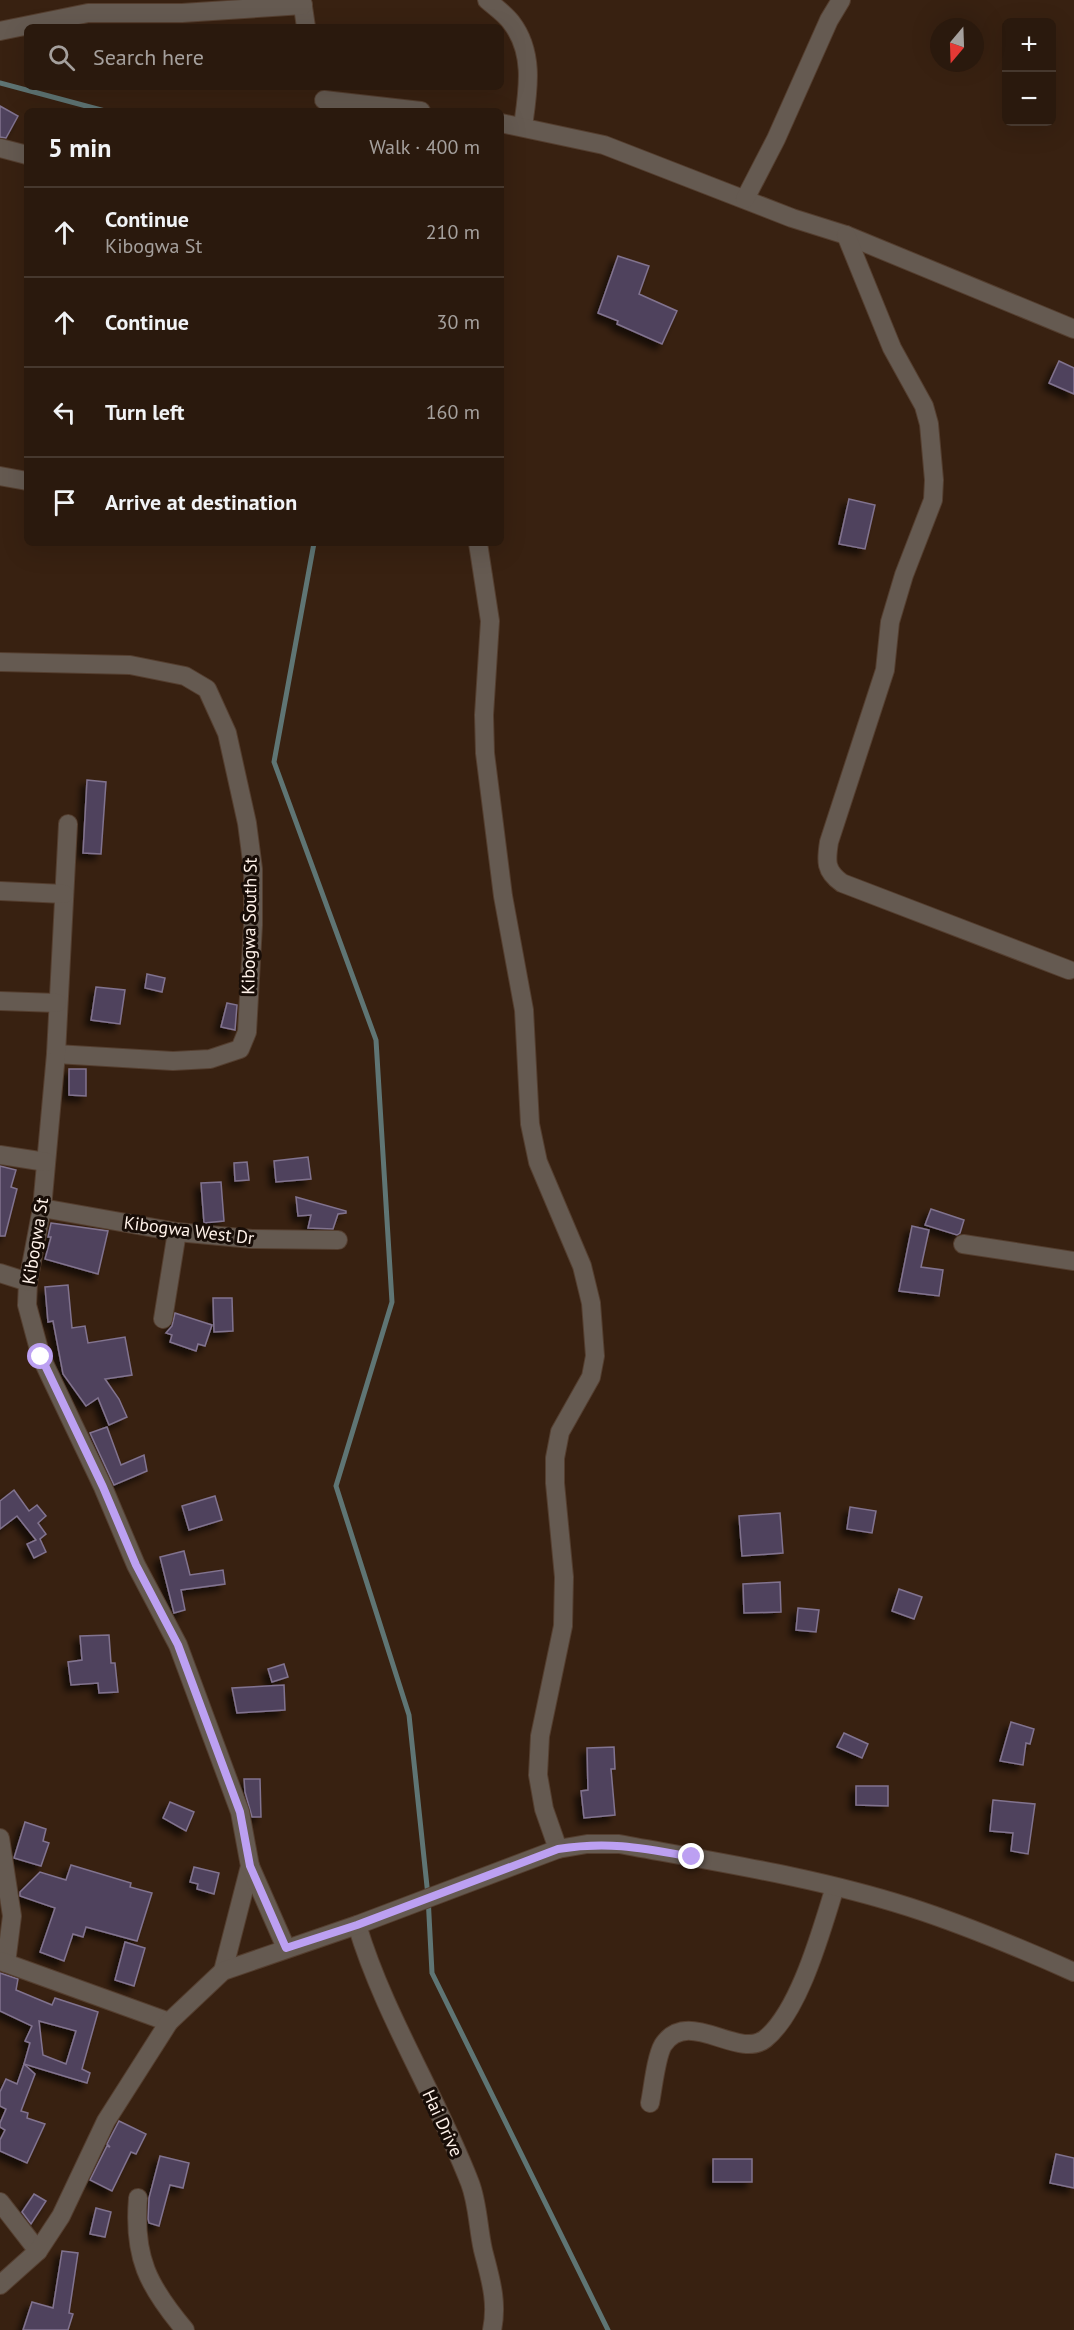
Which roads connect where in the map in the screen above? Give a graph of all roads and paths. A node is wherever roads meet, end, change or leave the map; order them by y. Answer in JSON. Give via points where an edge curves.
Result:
{"nodes":[{"id":1,"x":487,"y":0,"type":"edge"},
{"id":2,"x":841,"y":0,"type":"edge"},
{"id":3,"x":302,"y":3,"type":"edge"},
{"id":4,"x":90,"y":7,"type":"edge"},
{"id":5,"x":26,"y":24,"type":"edge"},
{"id":6,"x":306,"y":24,"type":"edge"},
{"id":7,"x":24,"y":25,"type":"edge"},
{"id":8,"x":0,"y":31,"type":"edge"},
{"id":9,"x":325,"y":99,"type":"edge"},
{"id":10,"x":397,"y":108,"type":"edge"},
{"id":11,"x":504,"y":123,"type":"edge"},
{"id":12,"x":523,"y":126,"type":"junction"},
{"id":13,"x":0,"y":148,"type":"edge"},
{"id":14,"x":24,"y":154,"type":"edge"},
{"id":15,"x":745,"y":199,"type":"junction"},
{"id":16,"x":846,"y":235,"type":"junction"},
{"id":17,"x":1074,"y":329,"type":"edge"},
{"id":18,"x":0,"y":476,"type":"edge"},
{"id":19,"x":24,"y":480,"type":"edge"},
{"id":20,"x":478,"y":546,"type":"edge"},
{"id":21,"x":0,"y":663,"type":"edge"},
{"id":22,"x":68,"y":824,"type":"dead end"},
{"id":23,"x":0,"y":891,"type":"edge"},
{"id":24,"x":64,"y":894,"type":"junction"},
{"id":25,"x":1068,"y":970,"type":"dead end"},
{"id":26,"x":0,"y":1002,"type":"edge"},
{"id":27,"x":57,"y":1003,"type":"junction"},
{"id":28,"x":56,"y":1054,"type":"junction"},
{"id":29,"x":0,"y":1155,"type":"edge"},
{"id":30,"x":46,"y":1162,"type":"junction"},
{"id":31,"x":42,"y":1208,"type":"junction"},
{"id":32,"x":177,"y":1232,"type":"junction"},
{"id":33,"x":338,"y":1240,"type":"dead end"},
{"id":34,"x":963,"y":1244,"type":"dead end"},
{"id":35,"x":1074,"y":1261,"type":"edge"},
{"id":36,"x":0,"y":1273,"type":"edge"},
{"id":37,"x":28,"y":1282,"type":"junction"},
{"id":38,"x":163,"y":1319,"type":"dead end"},
{"id":39,"x":0,"y":1838,"type":"edge"},
{"id":40,"x":558,"y":1849,"type":"junction"},
{"id":41,"x":250,"y":1866,"type":"junction"},
{"id":42,"x":835,"y":1887,"type":"junction"},
{"id":43,"x":357,"y":1925,"type":"junction"},
{"id":44,"x":286,"y":1948,"type":"junction"},
{"id":45,"x":3,"y":1962,"type":"edge"},
{"id":46,"x":223,"y":1971,"type":"junction"},
{"id":47,"x":1074,"y":1972,"type":"edge"},
{"id":48,"x":169,"y":2022,"type":"junction"},
{"id":49,"x":650,"y":2103,"type":"dead end"},
{"id":50,"x":138,"y":2198,"type":"dead end"},
{"id":51,"x":0,"y":2202,"type":"edge"},
{"id":52,"x":38,"y":2251,"type":"junction"},
{"id":53,"x":0,"y":2285,"type":"edge"},
{"id":54,"x":185,"y":2330,"type":"edge"},
{"id":55,"x":492,"y":2330,"type":"edge"}],
"edges":[{"from":1,"to":12,"type":"street","via":[[512,22],[526,51],[530,81]]},
{"from":2,"to":15,"type":"street"},
{"from":3,"to":4,"type":"street","via":[[182,13]]},
{"from":3,"to":6,"type":"street"},
{"from":4,"to":5,"type":"street"},
{"from":7,"to":8,"type":"street"},
{"from":9,"to":10,"type":"street"},
{"from":11,"to":12,"type":"street"},
{"from":12,"to":15,"type":"street","via":[[604,145]]},
{"from":13,"to":14,"type":"street"},
{"from":15,"to":16,"type":"street"},
{"from":16,"to":17,"type":"street"},
{"from":16,"to":25,"type":"street","via":[[892,348],[924,406],[931,432],[934,480],[928,516],[904,575],[891,622],[885,670],[829,842],[826,862],[831,875],[842,883]]},
{"from":18,"to":19,"type":"street"},
{"from":20,"to":40,"type":"street","via":[[490,621],[485,753],[503,896],[524,1010],[530,1124],[538,1162],[582,1266],[591,1303],[595,1356],[591,1377],[560,1432],[555,1458],[564,1577],[563,1626],[540,1736],[538,1775],[544,1809]]},
{"from":21,"to":28,"type":"street","name":"Kibogwa South St","via":[[130,665],[185,676],[207,689],[227,733],[247,823],[253,869],[253,925],[247,1032],[240,1048],[210,1059],[173,1061]]},
{"from":22,"to":24,"type":"street","name":"Kibogwa St"},
{"from":23,"to":24,"type":"street"},
{"from":24,"to":27,"type":"street","name":"Kibogwa St"},
{"from":26,"to":27,"type":"street"},
{"from":27,"to":28,"type":"street","name":"Kibogwa St"},
{"from":28,"to":30,"type":"street","name":"Kibogwa St"},
{"from":29,"to":30,"type":"street"},
{"from":30,"to":31,"type":"street","name":"Kibogwa St"},
{"from":31,"to":32,"type":"street","name":"Kibogwa West Dr"},
{"from":31,"to":37,"type":"street","name":"Kibogwa St"},
{"from":32,"to":33,"type":"street","name":"Kibogwa West Dr","via":[[252,1239]]},
{"from":32,"to":38,"type":"street"},
{"from":34,"to":35,"type":"street"},
{"from":36,"to":37,"type":"street"},
{"from":37,"to":41,"type":"street","name":"Kibogwa St","via":[[27,1305],[41,1357],[136,1565],[178,1645],[240,1812]]},
{"from":39,"to":45,"type":"street","via":[[12,1916]]},
{"from":40,"to":42,"type":"street","via":[[619,1844]]},
{"from":40,"to":43,"type":"street"},
{"from":41,"to":44,"type":"street"},
{"from":41,"to":46,"type":"street","name":"Kibogwa St"},
{"from":42,"to":47,"type":"street","via":[[908,1907]]},
{"from":42,"to":49,"type":"street","via":[[804,1980],[765,2039],[736,2042],[694,2031],[672,2036],[662,2046]]},
{"from":43,"to":44,"type":"street"},
{"from":43,"to":55,"type":"street","name":"Hai Drive","via":[[396,2026],[471,2185],[494,2285]]},
{"from":44,"to":46,"type":"street"},
{"from":45,"to":48,"type":"street"},
{"from":46,"to":48,"type":"street"},
{"from":48,"to":52,"type":"street","via":[[106,2121],[61,2216]]},
{"from":50,"to":54,"type":"street","via":[[136,2225],[144,2269],[160,2301]]},
{"from":51,"to":52,"type":"street"},
{"from":52,"to":53,"type":"street"}]}
